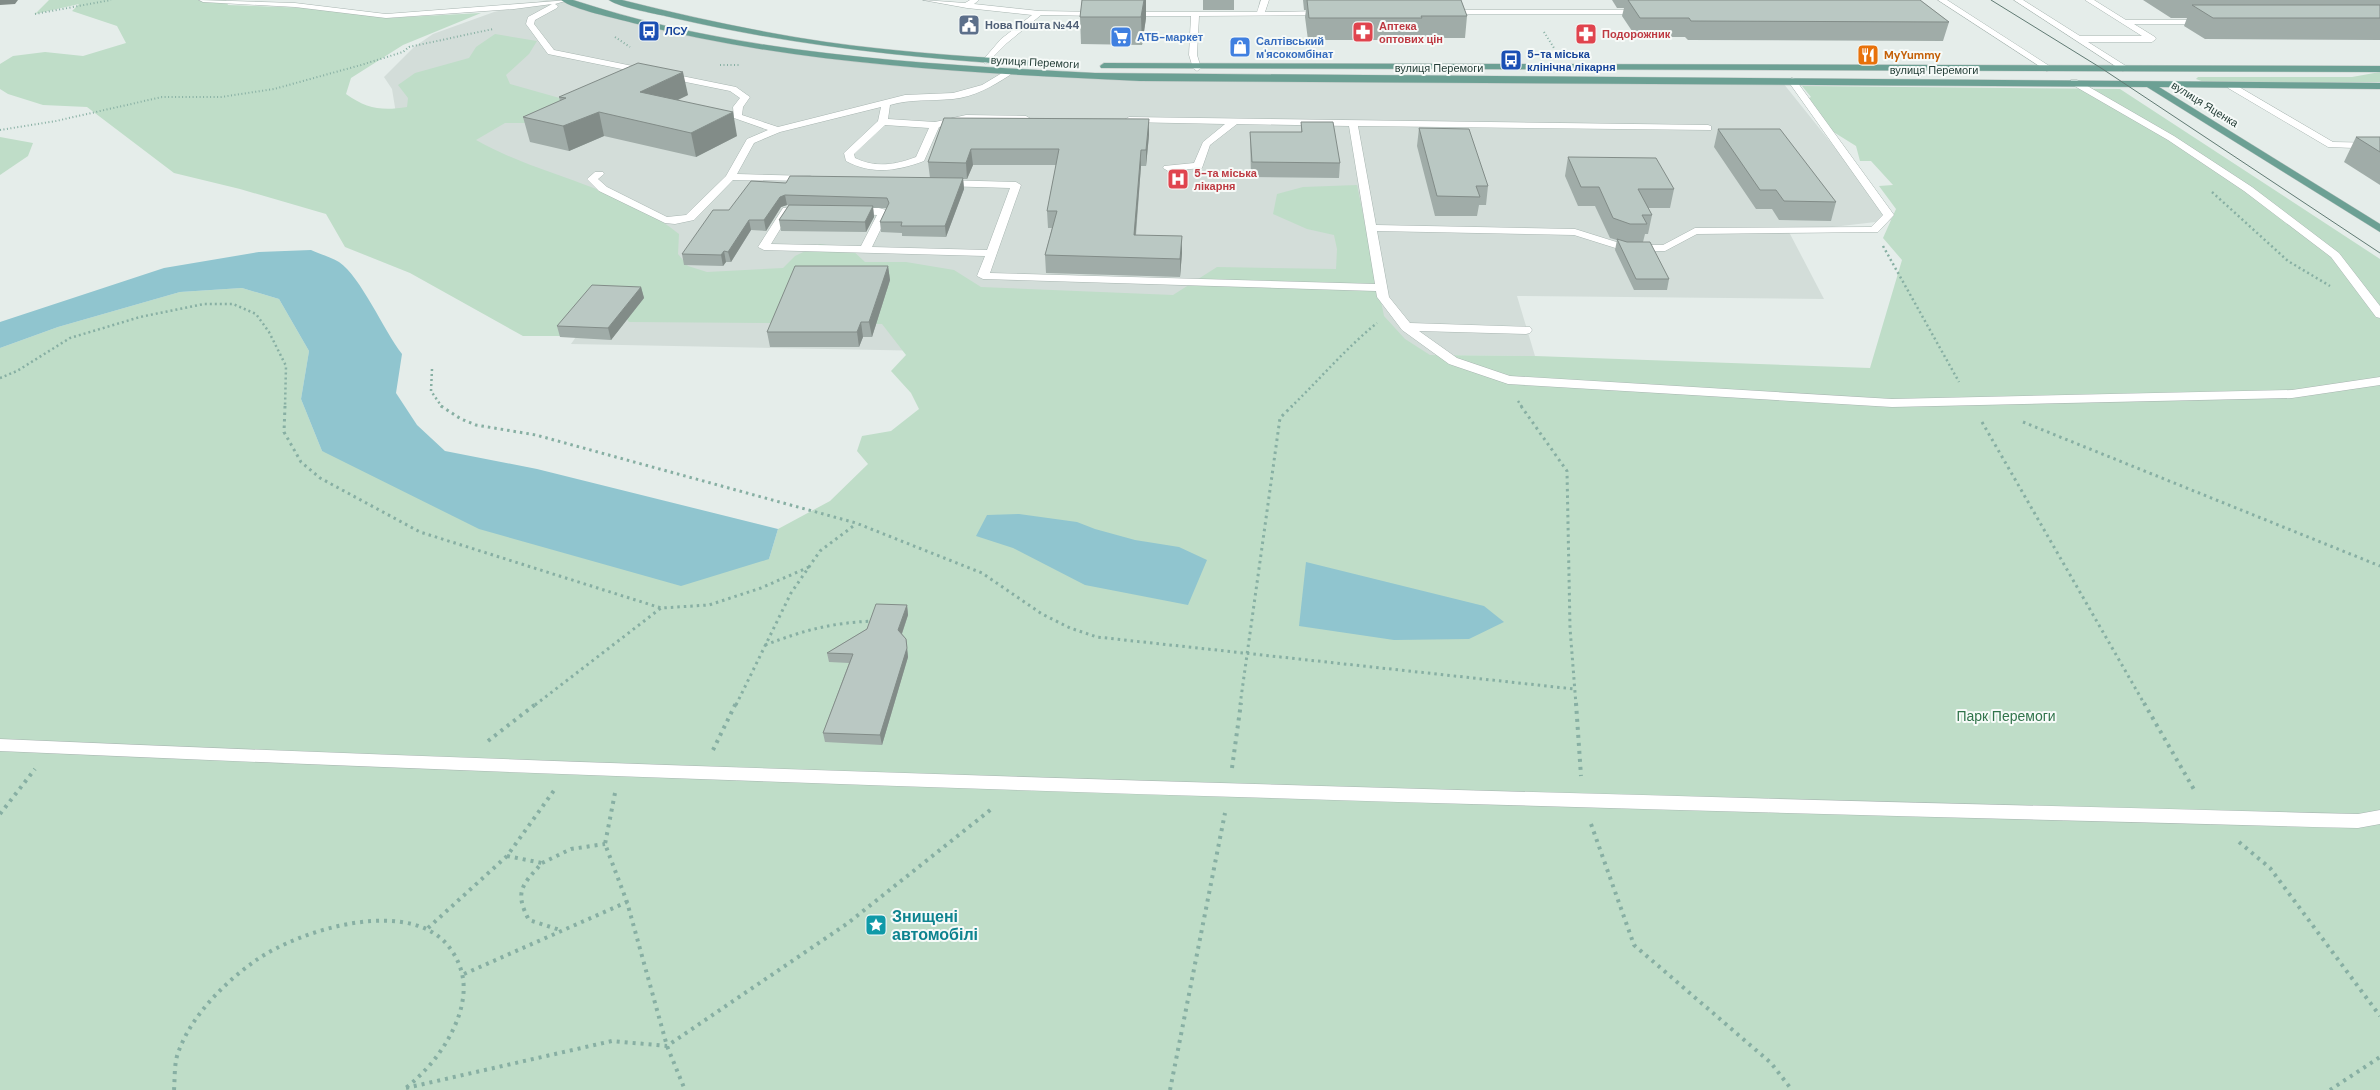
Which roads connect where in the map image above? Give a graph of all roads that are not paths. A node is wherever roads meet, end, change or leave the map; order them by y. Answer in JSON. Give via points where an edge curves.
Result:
{"nodes":[{"id":1,"x":203,"y":0,"type":"edge"},
{"id":2,"x":613,"y":0,"type":"edge"},
{"id":3,"x":927,"y":0,"type":"edge"},
{"id":4,"x":975,"y":0,"type":"edge"},
{"id":5,"x":1265,"y":0,"type":"edge"},
{"id":6,"x":1942,"y":0,"type":"edge"},
{"id":7,"x":2018,"y":0,"type":"edge"},
{"id":8,"x":2089,"y":0,"type":"edge"},
{"id":9,"x":563,"y":1,"type":"edge"},
{"id":10,"x":967,"y":6,"type":"junction"},
{"id":11,"x":1436,"y":12,"type":"edge"},
{"id":12,"x":1651,"y":12,"type":"edge"},
{"id":13,"x":1039,"y":13,"type":"junction"},
{"id":14,"x":1338,"y":13,"type":"edge"},
{"id":15,"x":1107,"y":14,"type":"edge"},
{"id":16,"x":1117,"y":14,"type":"edge"},
{"id":17,"x":1260,"y":14,"type":"junction"},
{"id":18,"x":1195,"y":15,"type":"junction"},
{"id":19,"x":2124,"y":22,"type":"junction"},
{"id":20,"x":2213,"y":22,"type":"edge"},
{"id":21,"x":2080,"y":39,"type":"junction"},
{"id":22,"x":986,"y":61,"type":"junction"},
{"id":23,"x":1754,"y":67,"type":"junction"},
{"id":24,"x":1198,"y":68,"type":"junction"},
{"id":25,"x":2123,"y":68,"type":"junction"},
{"id":26,"x":2050,"y":69,"type":"junction"},
{"id":27,"x":2380,"y":69,"type":"edge"},
{"id":28,"x":1007,"y":73,"type":"junction"},
{"id":29,"x":1765,"y":81,"type":"junction"},
{"id":30,"x":1792,"y":81,"type":"junction"},
{"id":31,"x":2074,"y":82,"type":"junction"},
{"id":32,"x":2149,"y":84,"type":"junction"},
{"id":33,"x":2231,"y":86,"type":"junction"},
{"id":34,"x":2380,"y":86,"type":"edge"},
{"id":35,"x":886,"y":102,"type":"junction"},
{"id":36,"x":1032,"y":119,"type":"edge"},
{"id":37,"x":1118,"y":120,"type":"edge"},
{"id":38,"x":1236,"y":121,"type":"junction"},
{"id":39,"x":883,"y":122,"type":"junction"},
{"id":40,"x":1353,"y":122,"type":"junction"},
{"id":41,"x":935,"y":125,"type":"junction"},
{"id":42,"x":1708,"y":128,"type":"dead end"},
{"id":43,"x":777,"y":130,"type":"junction"},
{"id":44,"x":2380,"y":146,"type":"edge"},
{"id":45,"x":1168,"y":168,"type":"dead end"},
{"id":46,"x":599,"y":174,"type":"dead end"},
{"id":47,"x":730,"y":176,"type":"junction"},
{"id":48,"x":819,"y":179,"type":"edge"},
{"id":49,"x":927,"y":183,"type":"edge"},
{"id":50,"x":806,"y":210,"type":"edge"},
{"id":51,"x":845,"y":211,"type":"edge"},
{"id":52,"x":1371,"y":228,"type":"junction"},
{"id":53,"x":2380,"y":229,"type":"edge"},
{"id":54,"x":865,"y":250,"type":"junction"},
{"id":55,"x":992,"y":253,"type":"junction"},
{"id":56,"x":1382,"y":292,"type":"junction"},
{"id":57,"x":2380,"y":314,"type":"edge"},
{"id":58,"x":1406,"y":327,"type":"junction"},
{"id":59,"x":1526,"y":330,"type":"dead end"},
{"id":60,"x":2380,"y":381,"type":"edge"},
{"id":61,"x":0,"y":745,"type":"edge"},
{"id":62,"x":2380,"y":817,"type":"edge"}],
"edges":[{"from":1,"to":9,"type":"street","via":[[295,5],[386,16]]},
{"from":2,"to":22,"type":"main road","name":"вулиця Перемоги","via":[[791,39]]},
{"from":3,"to":10,"type":"street"},
{"from":4,"to":10,"type":"street"},
{"from":5,"to":17,"type":"street"},
{"from":6,"to":26,"type":"street"},
{"from":7,"to":21,"type":"street","name":"вулиця Яценка"},
{"from":8,"to":19,"type":"street"},
{"from":9,"to":28,"type":"main road","name":"вулиця Перемоги","via":[[655,26],[755,45],[889,63]]},
{"from":9,"to":43,"type":"street","via":[[530,19],[530,24],[551,52],[733,89],[745,97],[738,107],[737,116]]},
{"from":10,"to":13,"type":"street"},
{"from":11,"to":12,"type":"street"},
{"from":13,"to":15,"type":"street"},
{"from":13,"to":22,"type":"street","via":[[1004,41]]},
{"from":14,"to":17,"type":"street"},
{"from":16,"to":18,"type":"street"},
{"from":17,"to":18,"type":"street"},
{"from":18,"to":24,"type":"street","via":[[1193,54]]},
{"from":19,"to":20,"type":"street"},
{"from":19,"to":21,"type":"street","via":[[2152,39]]},
{"from":21,"to":25,"type":"street","name":"вулиця Яценка"},
{"from":22,"to":24,"type":"main road","name":"вулиця Перемоги"},
{"from":23,"to":24,"type":"main road","name":"вулиця Перемоги"},
{"from":23,"to":26,"type":"main road","name":"вулиця Перемоги"},
{"from":23,"to":29,"type":"main road"},
{"from":25,"to":26,"type":"main road","name":"вулиця Перемоги"},
{"from":25,"to":27,"type":"main road","name":"вулиця Перемоги"},
{"from":25,"to":32,"type":"main road","name":"вулиця Яценка"},
{"from":28,"to":29,"type":"main road","name":"вулиця Перемоги","via":[[1150,78]]},
{"from":28,"to":35,"type":"street","via":[[985,86],[954,96]]},
{"from":29,"to":30,"type":"main road","name":"вулиця Перемоги"},
{"from":30,"to":31,"type":"main road","name":"вулиця Перемоги"},
{"from":30,"to":52,"type":"street","via":[[1889,215],[1874,230],[1695,231],[1666,248],[1625,248],[1575,232]]},
{"from":31,"to":32,"type":"main road","name":"вулиця Перемоги"},
{"from":31,"to":57,"type":"street","via":[[2170,138],[2248,189],[2336,255]]},
{"from":32,"to":33,"type":"main road","name":"вулиця Перемоги"},
{"from":32,"to":53,"type":"main road","name":"вулиця Яценка"},
{"from":33,"to":34,"type":"main road","name":"вулиця Перемоги"},
{"from":33,"to":44,"type":"street","via":[[2331,145]]},
{"from":35,"to":39,"type":"street"},
{"from":35,"to":43,"type":"street"},
{"from":36,"to":41,"type":"street","via":[[966,118]]},
{"from":37,"to":38,"type":"street"},
{"from":38,"to":40,"type":"street"},
{"from":38,"to":45,"type":"street","via":[[1209,140],[1200,151],[1198,166]]},
{"from":39,"to":41,"type":"street"},
{"from":39,"to":41,"type":"street","via":[[849,153],[850,159],[860,166],[885,168],[920,160]]},
{"from":40,"to":42,"type":"street"},
{"from":40,"to":52,"type":"street"},
{"from":43,"to":47,"type":"street","via":[[750,142]]},
{"from":46,"to":47,"type":"street","via":[[592,179],[603,189],[675,222],[690,218]]},
{"from":47,"to":48,"type":"street"},
{"from":49,"to":55,"type":"street","via":[[1016,186]]},
{"from":50,"to":54,"type":"street","via":[[787,210],[764,247]]},
{"from":51,"to":54,"type":"street","via":[[884,212]]},
{"from":52,"to":56,"type":"street"},
{"from":54,"to":55,"type":"street"},
{"from":55,"to":56,"type":"street","via":[[983,276]]},
{"from":56,"to":58,"type":"street"},
{"from":58,"to":59,"type":"street"},
{"from":58,"to":60,"type":"street","via":[[1453,361],[1508,380],[1892,404],[2292,394]]},
{"from":61,"to":62,"type":"street","via":[[569,769],[1583,802],[2358,821]]}]}
